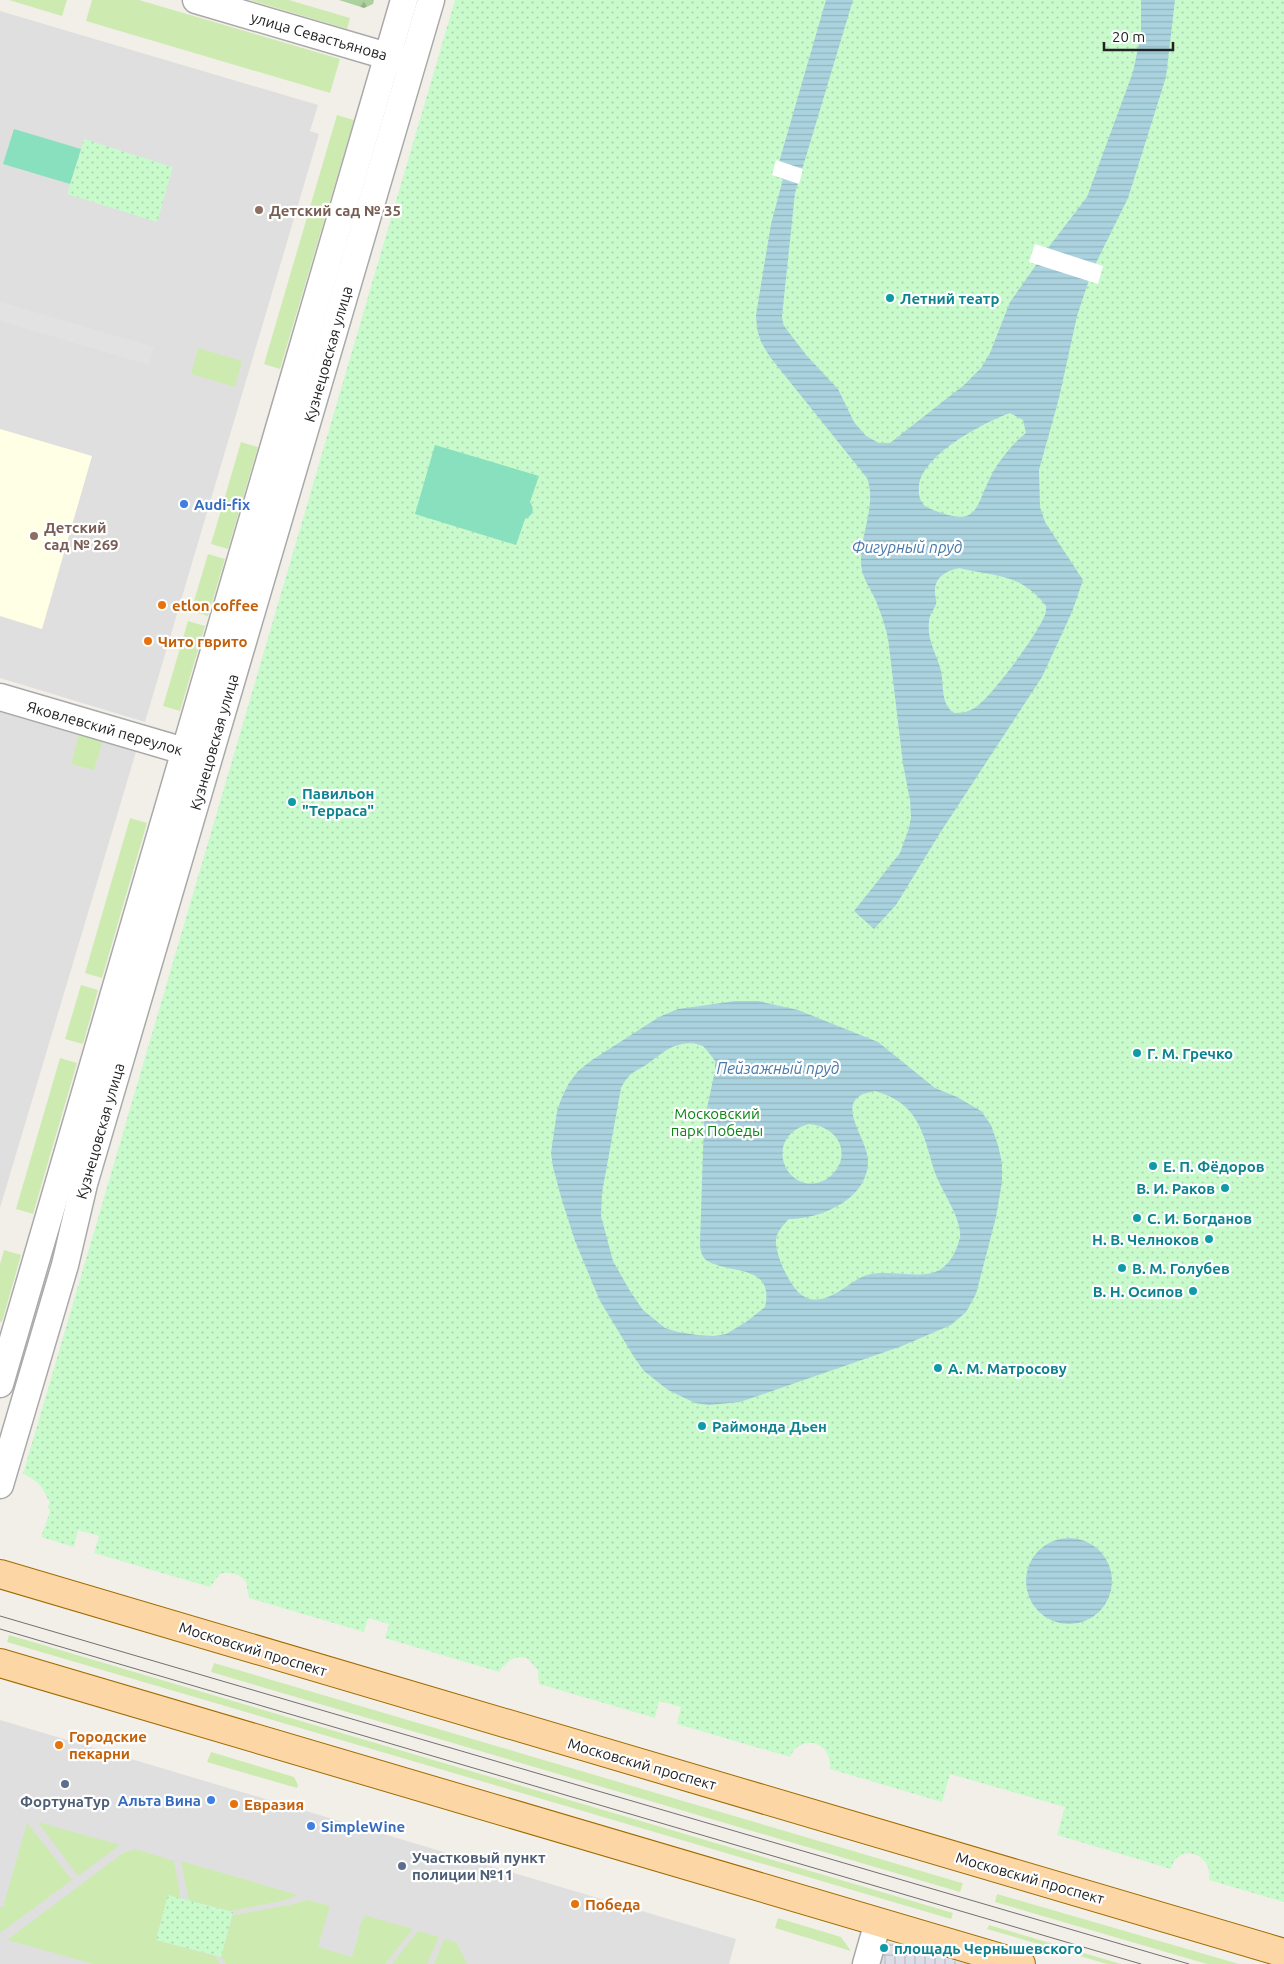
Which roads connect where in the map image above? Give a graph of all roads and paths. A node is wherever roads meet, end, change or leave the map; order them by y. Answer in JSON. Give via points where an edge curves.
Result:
{"nodes":[{"id":1,"x":196,"y":0,"type":"edge"},
{"id":2,"x":404,"y":0,"type":"edge"},
{"id":3,"x":431,"y":0,"type":"edge"},
{"id":4,"x":388,"y":56,"type":"junction"},
{"id":5,"x":413,"y":63,"type":"junction"},
{"id":6,"x":0,"y":697,"type":"edge"},
{"id":7,"x":184,"y":751,"type":"junction"},
{"id":8,"x":209,"y":758,"type":"junction"},
{"id":9,"x":0,"y":1384,"type":"edge"},
{"id":10,"x":0,"y":1485,"type":"edge"},
{"id":11,"x":0,"y":1574,"type":"edge"},
{"id":12,"x":0,"y":1663,"type":"edge"},
{"id":13,"x":878,"y":1922,"type":"junction"},
{"id":14,"x":1284,"y":1952,"type":"edge"},
{"id":15,"x":866,"y":1964,"type":"edge"},
{"id":16,"x":1021,"y":1964,"type":"edge"}],
"edges":[{"from":1,"to":4,"type":"street","name":"улица Севастьянова"},
{"from":2,"to":4,"type":"street","name":"Кузнецовская улица"},
{"from":3,"to":5,"type":"street","name":"Кузнецовская улица"},
{"from":4,"to":5,"type":"street","name":"улица Севастьянова"},
{"from":4,"to":7,"type":"street","name":"Кузнецовская улица"},
{"from":5,"to":8,"type":"street","name":"Кузнецовская улица"},
{"from":6,"to":7,"type":"street","name":"Яковлевский переулок"},
{"from":7,"to":8,"type":"street","name":"Яковлевский переулок"},
{"from":7,"to":9,"type":"street","name":"Кузнецовская улица"},
{"from":8,"to":10,"type":"street","name":"Кузнецовская улица","via":[[84,1184],[66,1265]]},
{"from":11,"to":14,"type":"main road","name":"Московский проспект"},
{"from":12,"to":13,"type":"main road"},
{"from":13,"to":15,"type":"street"},
{"from":13,"to":16,"type":"main road"}]}
